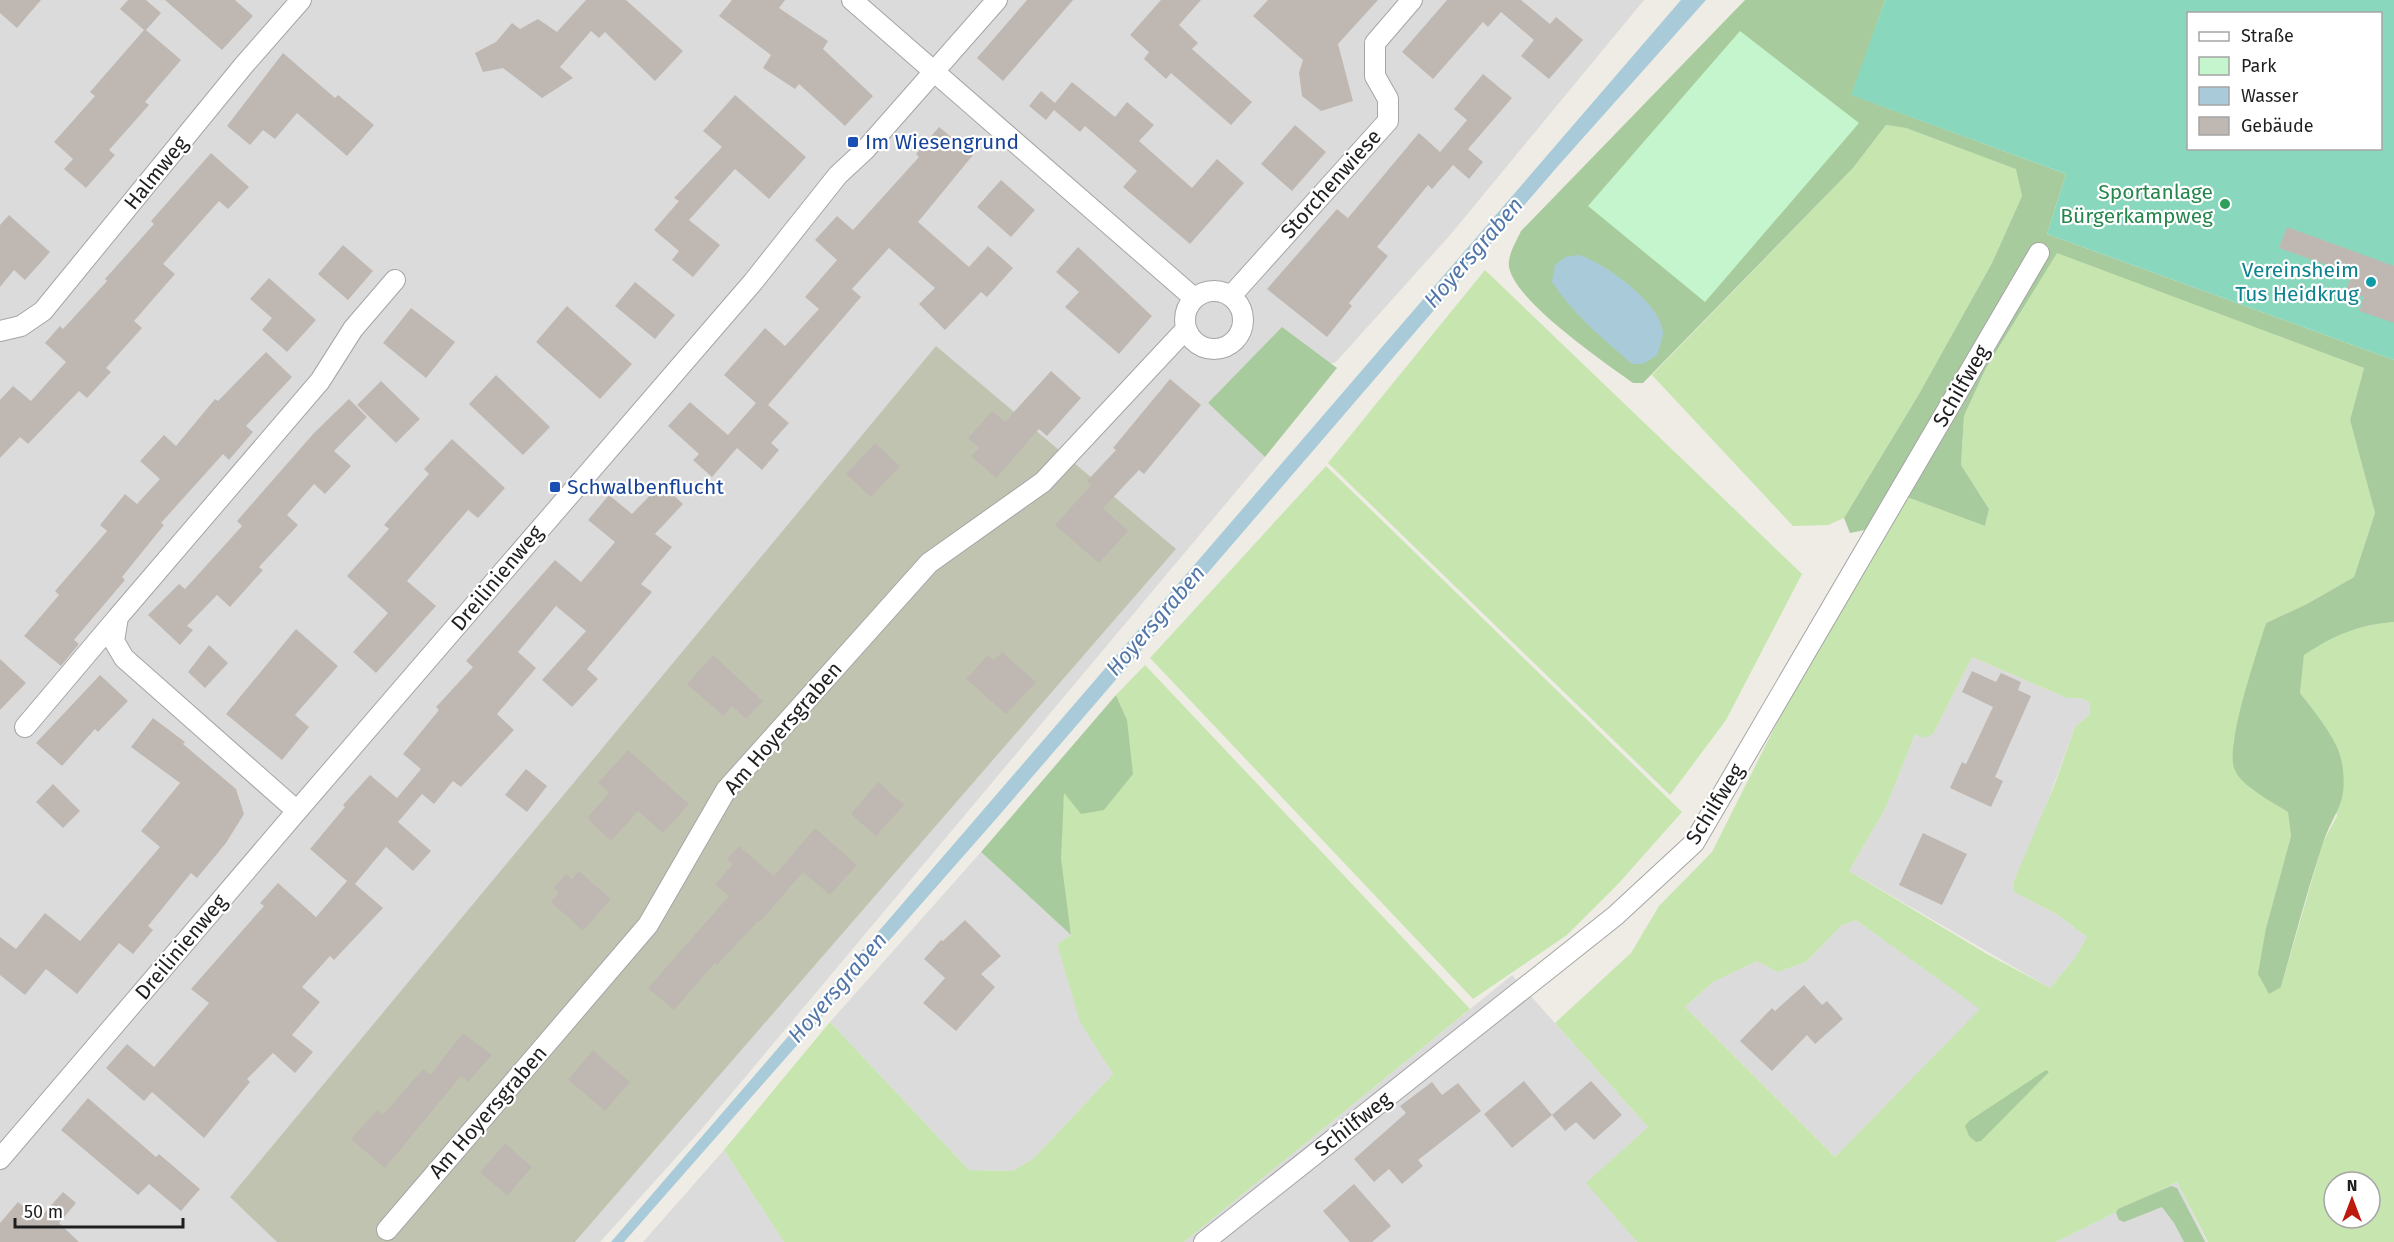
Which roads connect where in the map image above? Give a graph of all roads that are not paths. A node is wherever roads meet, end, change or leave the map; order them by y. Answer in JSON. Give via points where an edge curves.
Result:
{"nodes":[{"id":1,"x":301,"y":0,"type":"edge"},
{"id":2,"x":852,"y":0,"type":"edge"},
{"id":3,"x":998,"y":0,"type":"edge"},
{"id":4,"x":1412,"y":0,"type":"edge"},
{"id":5,"x":934,"y":70,"type":"junction"},
{"id":6,"x":2039,"y":253,"type":"dead end"},
{"id":7,"x":395,"y":280,"type":"dead end"},
{"id":8,"x":1231,"y":296,"type":"junction"},
{"id":9,"x":1194,"y":298,"type":"junction"},
{"id":10,"x":1186,"y":329,"type":"junction"},
{"id":11,"x":0,"y":331,"type":"edge"},
{"id":12,"x":117,"y":617,"type":"junction"},
{"id":13,"x":25,"y":727,"type":"dead end"},
{"id":14,"x":297,"y":811,"type":"junction"},
{"id":15,"x":0,"y":1159,"type":"edge"},
{"id":16,"x":387,"y":1230,"type":"dead end"},
{"id":17,"x":1204,"y":1242,"type":"edge"}],
"edges":[{"from":1,"to":11,"type":"street","name":"Halmweg","via":[[43,311],[21,326]]},
{"from":2,"to":5,"type":"street"},
{"from":3,"to":5,"type":"street","name":"Dreilinienweg"},
{"from":4,"to":8,"type":"street","name":"Storchenwiese","via":[[1375,43],[1375,76],[1388,99],[1388,121]]},
{"from":5,"to":9,"type":"street"},
{"from":5,"to":14,"type":"street","name":"Dreilinienweg","via":[[865,150],[838,174],[753,282]]},
{"from":6,"to":17,"type":"street","name":"Schilfweg","via":[[1694,843],[1615,916]]},
{"from":7,"to":12,"type":"street","via":[[353,329],[320,381]]},
{"from":8,"to":9,"type":"street","via":[[1209,291]]},
{"from":8,"to":10,"type":"street","via":[[1240,307],[1243,321],[1240,332],[1229,344],[1218,349],[1203,347],[1190,338]]},
{"from":9,"to":10,"type":"street","via":[[1185,314]]},
{"from":10,"to":16,"type":"street","name":"Am Hoyersgraben","via":[[1042,482],[929,563],[726,790],[648,925]]},
{"from":12,"to":13,"type":"street"},
{"from":12,"to":14,"type":"street","via":[[114,640],[124,658]]},
{"from":14,"to":15,"type":"street","name":"Dreilinienweg"}]}
